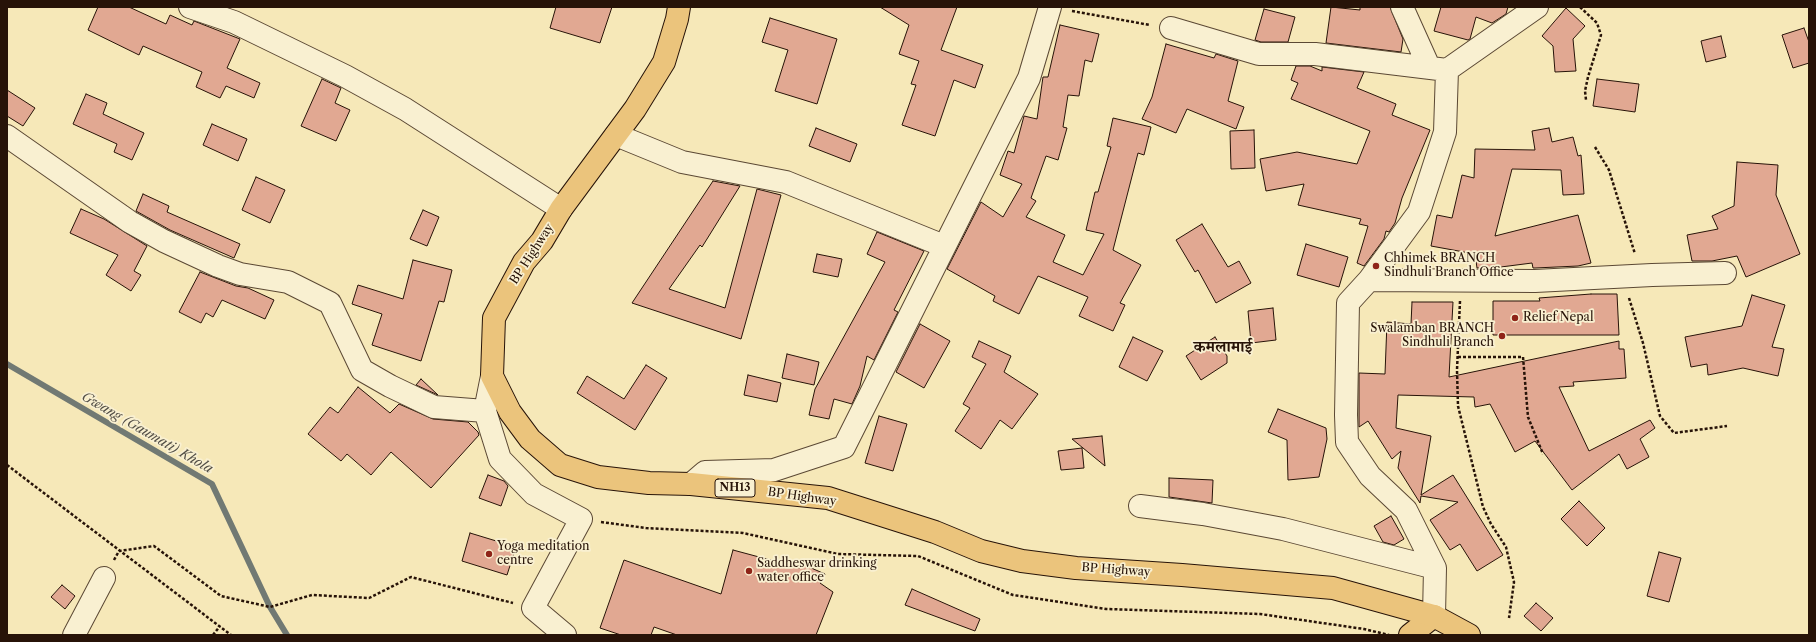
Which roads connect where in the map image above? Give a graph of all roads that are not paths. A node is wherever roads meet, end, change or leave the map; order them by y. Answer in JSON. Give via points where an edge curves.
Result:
{"nodes":[{"id":1,"x":190,"y":7,"type":"edge"},
{"id":2,"x":679,"y":7,"type":"edge"},
{"id":3,"x":1050,"y":7,"type":"edge"},
{"id":4,"x":1402,"y":7,"type":"edge"},
{"id":5,"x":1536,"y":7,"type":"edge"},
{"id":6,"x":1171,"y":28,"type":"road end"},
{"id":7,"x":1438,"y":68,"type":"junction"},
{"id":8,"x":616,"y":135,"type":"junction"},
{"id":9,"x":7,"y":136,"type":"edge"},
{"id":10,"x":561,"y":209,"type":"junction"},
{"id":11,"x":944,"y":246,"type":"junction"},
{"id":12,"x":1725,"y":273,"type":"dead end"},
{"id":13,"x":1369,"y":280,"type":"junction"},
{"id":14,"x":492,"y":376,"type":"junction"},
{"id":15,"x":485,"y":411,"type":"junction"},
{"id":16,"x":691,"y":484,"type":"junction"},
{"id":17,"x":1140,"y":506,"type":"dead end"},
{"id":18,"x":1436,"y":568,"type":"junction"},
{"id":19,"x":104,"y":578,"type":"dead end"},
{"id":20,"x":1434,"y":616,"type":"junction"},
{"id":21,"x":74,"y":635,"type":"edge"},
{"id":22,"x":565,"y":635,"type":"edge"},
{"id":23,"x":1410,"y":635,"type":"edge"},
{"id":24,"x":1469,"y":635,"type":"edge"}],
"edges":[{"from":1,"to":10,"type":"street","via":[[234,22],[345,76],[412,114]]},
{"from":2,"to":8,"type":"main road","name":"BP Highway","number":"NH13","via":[[664,62]]},
{"from":3,"to":11,"type":"street","via":[[1029,78]]},
{"from":4,"to":7,"type":"street"},
{"from":5,"to":7,"type":"street"},
{"from":6,"to":7,"type":"street","via":[[1259,54],[1315,54]]},
{"from":7,"to":13,"type":"street","via":[[1445,132],[1419,212]]},
{"from":8,"to":10,"type":"main road","name":"BP Highway","number":"NH13"},
{"from":8,"to":11,"type":"street","via":[[682,162],[786,182]]},
{"from":9,"to":15,"type":"street","via":[[130,222],[164,241],[240,274],[288,282],[330,303],[362,370],[434,407]]},
{"from":10,"to":14,"type":"main road","name":"BP Highway","number":"NH13","via":[[542,241],[524,262],[494,318]]},
{"from":11,"to":16,"type":"street","via":[[844,447],[774,470],[705,472]]},
{"from":12,"to":13,"type":"street","via":[[1535,281]]},
{"from":13,"to":18,"type":"street","via":[[1348,303],[1347,442],[1370,476],[1406,510]]},
{"from":14,"to":15,"type":"street"},
{"from":14,"to":16,"type":"main road","name":"BP Highway","number":"NH13","via":[[510,412],[530,439],[560,465],[598,477],[650,483]]},
{"from":15,"to":22,"type":"street","via":[[500,459],[534,494],[581,519],[533,608]]},
{"from":16,"to":20,"type":"main road","name":"BP Highway","number":"NH13","via":[[828,498],[935,532],[981,551],[1022,561],[1076,568],[1333,588]]},
{"from":17,"to":18,"type":"street","via":[[1203,514],[1283,529]]},
{"from":18,"to":20,"type":"street"},
{"from":19,"to":21,"type":"street"},
{"from":20,"to":23,"type":"main road"},
{"from":20,"to":24,"type":"main road","name":"BP Highway","number":"NH13"}]}
